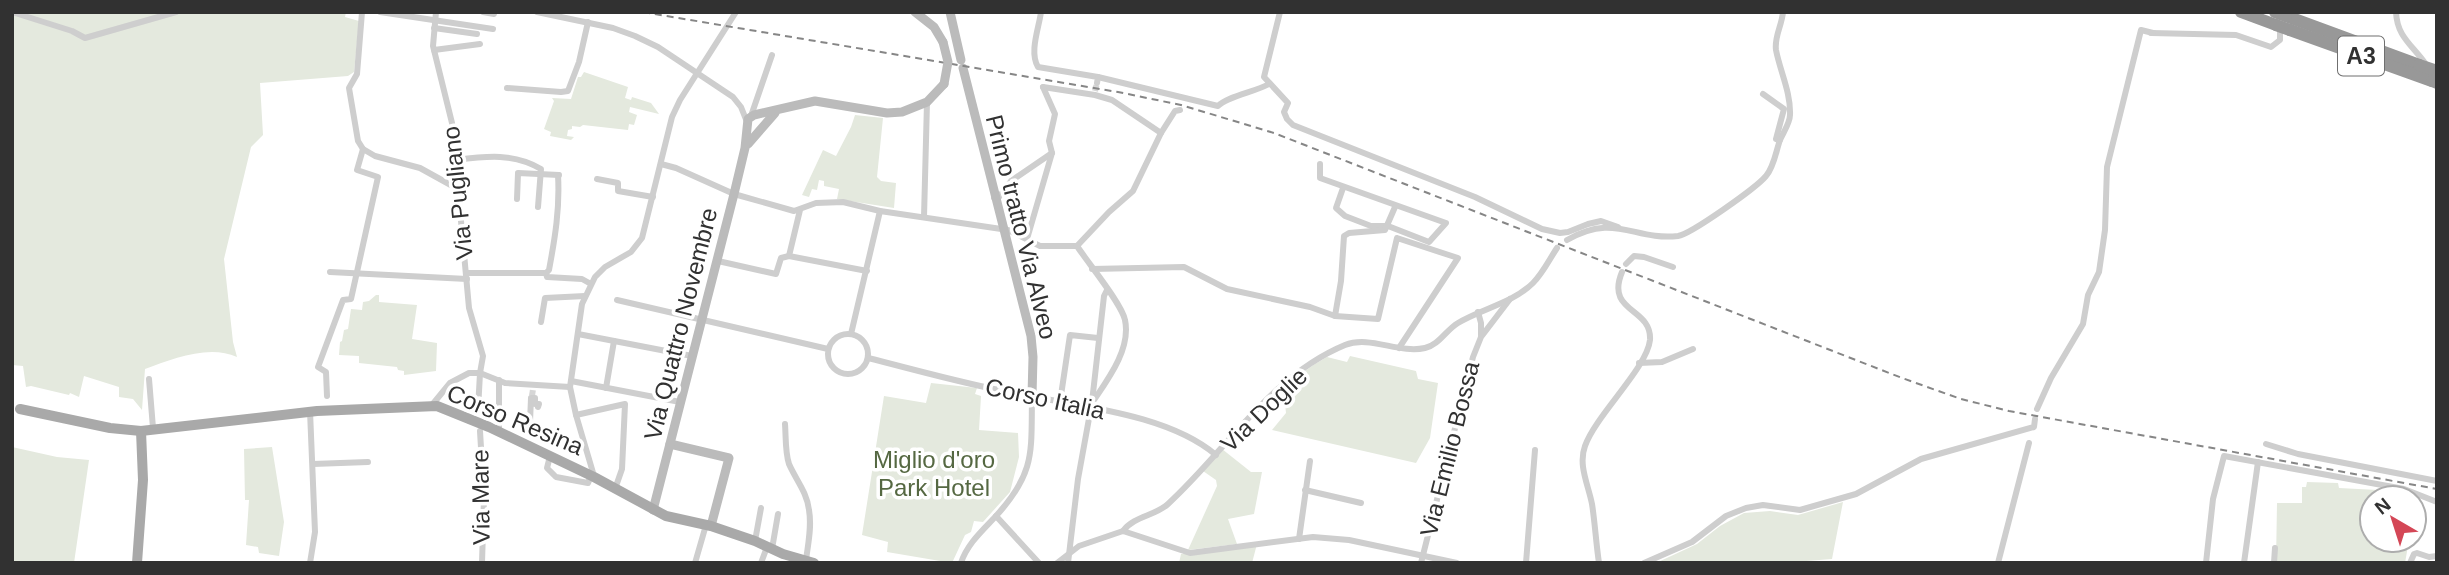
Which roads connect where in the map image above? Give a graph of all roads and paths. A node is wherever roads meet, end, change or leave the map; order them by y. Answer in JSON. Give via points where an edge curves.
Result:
{"nodes":[{"id":1,"x":12,"y":12,"type":"edge"},
{"id":2,"x":176,"y":12,"type":"edge"},
{"id":3,"x":362,"y":12,"type":"edge"},
{"id":4,"x":380,"y":12,"type":"edge"},
{"id":5,"x":483,"y":12,"type":"edge"},
{"id":6,"x":537,"y":12,"type":"edge"},
{"id":7,"x":736,"y":12,"type":"edge"},
{"id":8,"x":915,"y":12,"type":"edge"},
{"id":9,"x":950,"y":12,"type":"edge"},
{"id":10,"x":1041,"y":12,"type":"edge"},
{"id":11,"x":1280,"y":12,"type":"edge"},
{"id":12,"x":1783,"y":12,"type":"edge"},
{"id":13,"x":2241,"y":12,"type":"edge"},
{"id":14,"x":2396,"y":12,"type":"edge"},
{"id":15,"x":494,"y":14,"type":"dead end"},
{"id":16,"x":435,"y":16,"type":"edge"},
{"id":17,"x":2279,"y":16,"type":"edge"},
{"id":18,"x":588,"y":22,"type":"junction"},
{"id":19,"x":435,"y":28,"type":"junction"},
{"id":20,"x":493,"y":29,"type":"dead end"},
{"id":21,"x":477,"y":34,"type":"dead end"},
{"id":22,"x":481,"y":44,"type":"dead end"},
{"id":23,"x":434,"y":50,"type":"junction"},
{"id":24,"x":772,"y":55,"type":"dead end"},
{"id":25,"x":697,"y":73,"type":"junction"},
{"id":26,"x":2436,"y":80,"type":"edge"},
{"id":27,"x":1269,"y":85,"type":"junction"},
{"id":28,"x":1096,"y":87,"type":"junction"},
{"id":29,"x":507,"y":88,"type":"dead end"},
{"id":30,"x":1763,"y":94,"type":"dead end"},
{"id":31,"x":927,"y":102,"type":"junction"},
{"id":32,"x":741,"y":107,"type":"junction"},
{"id":33,"x":1180,"y":110,"type":"dead end"},
{"id":34,"x":754,"y":121,"type":"junction"},
{"id":35,"x":1161,"y":133,"type":"junction"},
{"id":36,"x":1780,"y":141,"type":"junction"},
{"id":37,"x":363,"y":149,"type":"junction"},
{"id":38,"x":1052,"y":153,"type":"junction"},
{"id":39,"x":456,"y":160,"type":"junction"},
{"id":40,"x":661,"y":164,"type":"junction"},
{"id":41,"x":1321,"y":164,"type":"dead end"},
{"id":42,"x":542,"y":174,"type":"junction"},
{"id":43,"x":597,"y":179,"type":"dead end"},
{"id":44,"x":1343,"y":188,"type":"junction"},
{"id":45,"x":458,"y":189,"type":"junction"},
{"id":46,"x":734,"y":194,"type":"junction"},
{"id":47,"x":653,"y":197,"type":"junction"},
{"id":48,"x":517,"y":198,"type":"dead end"},
{"id":49,"x":995,"y":198,"type":"junction"},
{"id":50,"x":1395,"y":206,"type":"junction"},
{"id":51,"x":538,"y":207,"type":"dead end"},
{"id":52,"x":800,"y":209,"type":"junction"},
{"id":53,"x":880,"y":211,"type":"junction"},
{"id":54,"x":924,"y":217,"type":"junction"},
{"id":55,"x":1388,"y":226,"type":"junction"},
{"id":56,"x":1618,"y":227,"type":"junction"},
{"id":57,"x":1003,"y":229,"type":"junction"},
{"id":58,"x":1027,"y":239,"type":"junction"},
{"id":59,"x":1567,"y":240,"type":"dead end"},
{"id":60,"x":1077,"y":246,"type":"junction"},
{"id":61,"x":1557,"y":248,"type":"dead end"},
{"id":62,"x":789,"y":256,"type":"junction"},
{"id":63,"x":718,"y":261,"type":"junction"},
{"id":64,"x":1626,"y":264,"type":"dead end"},
{"id":65,"x":1673,"y":267,"type":"dead end"},
{"id":66,"x":1092,"y":269,"type":"junction"},
{"id":67,"x":866,"y":271,"type":"junction"},
{"id":68,"x":330,"y":272,"type":"dead end"},
{"id":69,"x":1622,"y":272,"type":"dead end"},
{"id":70,"x":357,"y":273,"type":"junction"},
{"id":71,"x":546,"y":273,"type":"junction"},
{"id":72,"x":466,"y":276,"type":"junction"},
{"id":73,"x":591,"y":284,"type":"junction"},
{"id":74,"x":1107,"y":290,"type":"junction"},
{"id":75,"x":586,"y":296,"type":"junction"},
{"id":76,"x":1511,"y":297,"type":"junction"},
{"id":77,"x":617,"y":300,"type":"dead end"},
{"id":78,"x":1481,"y":311,"type":"junction"},
{"id":79,"x":1335,"y":316,"type":"junction"},
{"id":80,"x":703,"y":320,"type":"junction"},
{"id":81,"x":541,"y":322,"type":"dead end"},
{"id":82,"x":1489,"y":325,"type":"junction"},
{"id":83,"x":578,"y":334,"type":"junction"},
{"id":84,"x":851,"y":334,"type":"junction"},
{"id":85,"x":1481,"y":337,"type":"junction"},
{"id":86,"x":1098,"y":338,"type":"junction"},
{"id":87,"x":614,"y":341,"type":"junction"},
{"id":88,"x":1399,"y":348,"type":"junction"},
{"id":89,"x":828,"y":349,"type":"junction"},
{"id":90,"x":1693,"y":349,"type":"dead end"},
{"id":91,"x":692,"y":356,"type":"junction"},
{"id":92,"x":868,"y":358,"type":"junction"},
{"id":93,"x":1639,"y":363,"type":"junction"},
{"id":94,"x":480,"y":373,"type":"junction"},
{"id":95,"x":149,"y":379,"type":"dead end"},
{"id":96,"x":499,"y":380,"type":"junction"},
{"id":97,"x":571,"y":384,"type":"junction"},
{"id":98,"x":606,"y":388,"type":"junction"},
{"id":99,"x":533,"y":392,"type":"junction"},
{"id":100,"x":327,"y":396,"type":"dead end"},
{"id":101,"x":1032,"y":396,"type":"junction"},
{"id":102,"x":680,"y":402,"type":"junction"},
{"id":103,"x":1060,"y":402,"type":"junction"},
{"id":104,"x":432,"y":405,"type":"junction"},
{"id":105,"x":1092,"y":405,"type":"junction"},
{"id":106,"x":538,"y":407,"type":"dead end"},
{"id":107,"x":20,"y":409,"type":"dead end"},
{"id":108,"x":2037,"y":409,"type":"dead end"},
{"id":109,"x":478,"y":410,"type":"dead end"},
{"id":110,"x":310,"y":411,"type":"junction"},
{"id":111,"x":576,"y":415,"type":"junction"},
{"id":112,"x":2035,"y":419,"type":"dead end"},
{"id":113,"x":530,"y":422,"type":"dead end"},
{"id":114,"x":785,"y":424,"type":"dead end"},
{"id":115,"x":153,"y":428,"type":"junction"},
{"id":116,"x":141,"y":430,"type":"junction"},
{"id":117,"x":480,"y":431,"type":"dead end"},
{"id":118,"x":499,"y":432,"type":"junction"},
{"id":119,"x":2029,"y":443,"type":"dead end"},
{"id":120,"x":670,"y":444,"type":"junction"},
{"id":121,"x":2266,"y":444,"type":"dead end"},
{"id":122,"x":1535,"y":450,"type":"dead end"},
{"id":123,"x":550,"y":456,"type":"junction"},
{"id":124,"x":1216,"y":456,"type":"junction"},
{"id":125,"x":1310,"y":461,"type":"dead end"},
{"id":126,"x":368,"y":462,"type":"dead end"},
{"id":127,"x":2258,"y":462,"type":"junction"},
{"id":128,"x":313,"y":464,"type":"junction"},
{"id":129,"x":592,"y":476,"type":"junction"},
{"id":130,"x":2437,"y":481,"type":"edge"},
{"id":131,"x":615,"y":489,"type":"junction"},
{"id":132,"x":1305,"y":490,"type":"junction"},
{"id":133,"x":2437,"y":502,"type":"edge"},
{"id":134,"x":1361,"y":503,"type":"dead end"},
{"id":135,"x":761,"y":508,"type":"dead end"},
{"id":136,"x":653,"y":510,"type":"junction"},
{"id":137,"x":778,"y":514,"type":"dead end"},
{"id":138,"x":996,"y":516,"type":"junction"},
{"id":139,"x":709,"y":525,"type":"junction"},
{"id":140,"x":1123,"y":531,"type":"junction"},
{"id":141,"x":1299,"y":539,"type":"junction"},
{"id":142,"x":755,"y":541,"type":"junction"},
{"id":143,"x":2275,"y":548,"type":"dead end"},
{"id":144,"x":775,"y":553,"type":"edge"},
{"id":145,"x":1069,"y":553,"type":"junction"},
{"id":146,"x":2435,"y":558,"type":"edge"},
{"id":147,"x":1422,"y":560,"type":"edge"},
{"id":148,"x":810,"y":562,"type":"edge"},
{"id":149,"x":137,"y":563,"type":"edge"},
{"id":150,"x":310,"y":563,"type":"edge"},
{"id":151,"x":482,"y":563,"type":"edge"},
{"id":152,"x":695,"y":563,"type":"edge"},
{"id":153,"x":761,"y":563,"type":"edge"},
{"id":154,"x":961,"y":563,"type":"edge"},
{"id":155,"x":1039,"y":563,"type":"edge"},
{"id":156,"x":1057,"y":563,"type":"edge"},
{"id":157,"x":1069,"y":563,"type":"edge"},
{"id":158,"x":1457,"y":563,"type":"edge"},
{"id":159,"x":1526,"y":563,"type":"edge"},
{"id":160,"x":1599,"y":563,"type":"edge"},
{"id":161,"x":1644,"y":563,"type":"edge"},
{"id":162,"x":1998,"y":563,"type":"edge"},
{"id":163,"x":2207,"y":563,"type":"edge"},
{"id":164,"x":2244,"y":563,"type":"edge"},
{"id":165,"x":2274,"y":563,"type":"edge"},
{"id":166,"x":2410,"y":563,"type":"edge"}],
"edges":[{"from":1,"to":2,"type":"street","via":[[85,38]]},
{"from":3,"to":37,"type":"street","via":[[357,74],[349,89],[354,130]]},
{"from":4,"to":16,"type":"street"},
{"from":5,"to":15,"type":"street"},
{"from":6,"to":18,"type":"street"},
{"from":7,"to":25,"type":"street"},
{"from":8,"to":31,"type":"street","bridge":true,"via":[[934,27],[948,62],[944,85]]},
{"from":9,"to":49,"type":"street","name":"Primo tratto Via Alveo"},
{"from":10,"to":28,"type":"street","via":[[1034,60],[1038,67]]},
{"from":11,"to":27,"type":"street","via":[[1265,77]]},
{"from":12,"to":36,"type":"street","via":[[1775,47],[1790,117]]},
{"from":13,"to":17,"type":"highway","number":"A3"},
{"from":14,"to":26,"type":"street","via":[[2402,36]]},
{"from":16,"to":19,"type":"street","name":"Via Pugliano"},
{"from":16,"to":20,"type":"street"},
{"from":17,"to":26,"type":"highway","number":"A3","bridge":true,"via":[[2419,65]]},
{"from":17,"to":26,"type":"highway","number":"A3","bridge":true,"via":[[2290,30]]},
{"from":17,"to":108,"type":"street","via":[[2281,38],[2271,47],[2236,35],[2141,32],[2107,167],[2099,272],[2088,295],[2083,324]]},
{"from":18,"to":25,"type":"street","via":[[635,36]]},
{"from":18,"to":29,"type":"street","via":[[568,91]]},
{"from":19,"to":21,"type":"street"},
{"from":19,"to":23,"type":"street","name":"Via Pugliano"},
{"from":22,"to":23,"type":"street"},
{"from":23,"to":39,"type":"street","name":"Via Pugliano"},
{"from":24,"to":34,"type":"street"},
{"from":25,"to":32,"type":"street"},
{"from":25,"to":40,"type":"street","via":[[672,117]]},
{"from":27,"to":28,"type":"street","via":[[1218,106]]},
{"from":27,"to":56,"type":"street","via":[[1287,103],[1284,112],[1293,124],[1542,229],[1568,232],[1601,221]]},
{"from":28,"to":35,"type":"street"},
{"from":28,"to":38,"type":"street","via":[[1042,87],[1055,114],[1049,141]]},
{"from":30,"to":36,"type":"street","via":[[1784,109],[1776,139]]},
{"from":31,"to":34,"type":"street","name":"Via Quattro Novembre","via":[[896,113],[815,101]]},
{"from":31,"to":54,"type":"street"},
{"from":32,"to":34,"type":"street"},
{"from":32,"to":34,"type":"street"},
{"from":33,"to":35,"type":"street"},
{"from":34,"to":46,"type":"street","name":"Via Quattro Novembre"},
{"from":35,"to":60,"type":"street","via":[[1133,191]]},
{"from":36,"to":56,"type":"street","via":[[1769,173],[1745,196],[1681,236]]},
{"from":37,"to":45,"type":"street","via":[[420,167]]},
{"from":37,"to":70,"type":"street","via":[[357,170],[378,177]]},
{"from":38,"to":49,"type":"street"},
{"from":38,"to":58,"type":"street"},
{"from":39,"to":42,"type":"street","via":[[512,157],[524,159]]},
{"from":39,"to":45,"type":"street","name":"Via Pugliano"},
{"from":40,"to":46,"type":"street"},
{"from":40,"to":47,"type":"street"},
{"from":41,"to":44,"type":"street","via":[[1320,178]]},
{"from":42,"to":48,"type":"street","via":[[518,173]]},
{"from":42,"to":51,"type":"street"},
{"from":42,"to":71,"type":"street","via":[[559,175],[556,232]]},
{"from":43,"to":47,"type":"street","via":[[618,183],[618,191]]},
{"from":44,"to":50,"type":"street"},
{"from":44,"to":55,"type":"street","via":[[1336,208],[1345,216],[1371,226]]},
{"from":45,"to":72,"type":"street","name":"Via Pugliano"},
{"from":46,"to":52,"type":"street"},
{"from":46,"to":63,"type":"street","name":"Via Quattro Novembre"},
{"from":47,"to":73,"type":"street","via":[[642,237]]},
{"from":49,"to":57,"type":"street","name":"Primo tratto Via Alveo"},
{"from":50,"to":55,"type":"street"},
{"from":50,"to":55,"type":"street","via":[[1446,223],[1429,242]]},
{"from":52,"to":53,"type":"street","via":[[843,202]]},
{"from":52,"to":62,"type":"street"},
{"from":53,"to":54,"type":"street"},
{"from":53,"to":67,"type":"street"},
{"from":54,"to":57,"type":"street"},
{"from":55,"to":79,"type":"street","via":[[1344,236]]},
{"from":56,"to":59,"type":"street","via":[[1583,231]]},
{"from":57,"to":58,"type":"street"},
{"from":57,"to":101,"type":"street","name":"Primo tratto Via Alveo","via":[[1031,336]]},
{"from":58,"to":60,"type":"street","via":[[1040,246]]},
{"from":60,"to":66,"type":"street"},
{"from":61,"to":76,"type":"street","name":"Via Doglie","via":[[1535,281]]},
{"from":62,"to":63,"type":"street","via":[[781,258],[776,274]]},
{"from":62,"to":67,"type":"street"},
{"from":63,"to":80,"type":"street","name":"Via Quattro Novembre"},
{"from":64,"to":65,"type":"street","via":[[1634,256]]},
{"from":66,"to":74,"type":"street"},
{"from":66,"to":79,"type":"street","via":[[1184,267],[1227,289]]},
{"from":67,"to":84,"type":"street"},
{"from":68,"to":70,"type":"street"},
{"from":69,"to":93,"type":"street","via":[[1617,284],[1622,303],[1649,329],[1648,348]]},
{"from":70,"to":72,"type":"street"},
{"from":70,"to":100,"type":"street","via":[[351,299],[343,300],[318,367],[326,372]]},
{"from":71,"to":72,"type":"street"},
{"from":71,"to":73,"type":"street","via":[[547,277],[582,279]]},
{"from":72,"to":94,"type":"street","name":"Via Pugliano","via":[[469,309],[483,356]]},
{"from":73,"to":75,"type":"street"},
{"from":74,"to":86,"type":"street"},
{"from":74,"to":105,"type":"street","via":[[1122,311],[1124,347]]},
{"from":75,"to":81,"type":"street","via":[[545,298]]},
{"from":75,"to":83,"type":"street"},
{"from":76,"to":78,"type":"street","name":"Via Doglie"},
{"from":76,"to":82,"type":"street","name":"Via Emilio Bossa"},
{"from":77,"to":80,"type":"street"},
{"from":78,"to":82,"type":"street","via":[[1489,316]]},
{"from":78,"to":85,"type":"street","name":"Via Emilio Bossa"},
{"from":78,"to":88,"type":"street","name":"Via Doglie","via":[[1454,324],[1434,345]]},
{"from":79,"to":88,"type":"street","via":[[1378,319],[1397,238],[1458,258]]},
{"from":80,"to":89,"type":"street"},
{"from":80,"to":91,"type":"street","name":"Via Quattro Novembre"},
{"from":82,"to":85,"type":"street","name":"Via Emilio Bossa"},
{"from":83,"to":87,"type":"street"},
{"from":83,"to":97,"type":"street"},
{"from":84,"to":89,"type":"street","via":[[838,336]]},
{"from":84,"to":92,"type":"street","via":[[864,342]]},
{"from":85,"to":147,"type":"street","name":"Via Emilio Bossa"},
{"from":86,"to":103,"type":"street","via":[[1070,335]]},
{"from":86,"to":105,"type":"street"},
{"from":87,"to":91,"type":"street"},
{"from":87,"to":98,"type":"street"},
{"from":88,"to":124,"type":"street","name":"Via Doglie","via":[[1353,342],[1290,375]]},
{"from":89,"to":92,"type":"street","via":[[831,365],[841,373],[860,370]]},
{"from":90,"to":93,"type":"street","via":[[1662,362]]},
{"from":91,"to":102,"type":"street","name":"Via Quattro Novembre"},
{"from":92,"to":101,"type":"street","name":"Corso Italia"},
{"from":93,"to":160,"type":"street","via":[[1585,446],[1582,464]]},
{"from":94,"to":96,"type":"street"},
{"from":94,"to":104,"type":"street","via":[[456,378]]},
{"from":94,"to":109,"type":"street","name":"Via Pugliano"},
{"from":95,"to":115,"type":"street"},
{"from":96,"to":99,"type":"street"},
{"from":96,"to":118,"type":"street"},
{"from":97,"to":98,"type":"street"},
{"from":97,"to":99,"type":"street"},
{"from":97,"to":111,"type":"street"},
{"from":98,"to":102,"type":"street"},
{"from":99,"to":106,"type":"street"},
{"from":99,"to":113,"type":"street"},
{"from":101,"to":103,"type":"street","name":"Corso Italia"},
{"from":101,"to":138,"type":"street","via":[[1030,463],[1018,489]]},
{"from":102,"to":120,"type":"street","name":"Via Quattro Novembre"},
{"from":103,"to":105,"type":"street","name":"Corso Italia"},
{"from":104,"to":110,"type":"main road","name":"Corso Resina"},
{"from":104,"to":118,"type":"main road","name":"Corso Resina"},
{"from":105,"to":124,"type":"street","name":"Corso Italia","via":[[1177,431]]},
{"from":105,"to":145,"type":"street"},
{"from":107,"to":116,"type":"main road","name":"Corso Resina"},
{"from":110,"to":115,"type":"main road","name":"Corso Resina"},
{"from":110,"to":128,"type":"street"},
{"from":111,"to":129,"type":"street"},
{"from":111,"to":131,"type":"street","via":[[625,404],[622,469]]},
{"from":112,"to":161,"type":"street","via":[[2034,427],[1921,458],[1856,494],[1800,510],[1763,505],[1746,508],[1726,516],[1692,542]]},
{"from":114,"to":148,"type":"street","via":[[790,466],[803,486],[809,508]]},
{"from":115,"to":116,"type":"main road","name":"Corso Resina"},
{"from":116,"to":149,"type":"main road","via":[[144,480]]},
{"from":117,"to":151,"type":"street","name":"Via Mare"},
{"from":118,"to":123,"type":"main road","name":"Corso Resina"},
{"from":119,"to":162,"type":"street"},
{"from":120,"to":136,"type":"street","name":"Via Quattro Novembre"},
{"from":120,"to":139,"type":"street","via":[[729,458]]},
{"from":121,"to":130,"type":"street"},
{"from":122,"to":159,"type":"street"},
{"from":123,"to":129,"type":"main road","name":"Corso Resina"},
{"from":123,"to":129,"type":"street","via":[[547,468],[555,477],[588,482]]},
{"from":124,"to":140,"type":"street","name":"Via Doglie","via":[[1165,508]]},
{"from":125,"to":132,"type":"street"},
{"from":126,"to":128,"type":"street"},
{"from":127,"to":133,"type":"street","via":[[2404,489]]},
{"from":127,"to":163,"type":"street","via":[[2224,456],[2213,499]]},
{"from":127,"to":164,"type":"street"},
{"from":128,"to":150,"type":"street","via":[[315,531]]},
{"from":129,"to":131,"type":"main road","name":"Corso Resina"},
{"from":131,"to":136,"type":"main road","name":"Corso Resina"},
{"from":132,"to":134,"type":"street"},
{"from":132,"to":141,"type":"street"},
{"from":135,"to":142,"type":"street"},
{"from":136,"to":139,"type":"main road","name":"Corso Resina"},
{"from":137,"to":144,"type":"street"},
{"from":138,"to":154,"type":"street","via":[[973,541]]},
{"from":138,"to":155,"type":"street"},
{"from":139,"to":142,"type":"main road","name":"Corso Resina"},
{"from":139,"to":152,"type":"street"},
{"from":140,"to":141,"type":"street","via":[[1190,553]]},
{"from":140,"to":145,"type":"street","name":"Via Doglie"},
{"from":141,"to":147,"type":"street","via":[[1349,540]]},
{"from":142,"to":144,"type":"main road","name":"Corso Resina"},
{"from":143,"to":165,"type":"street"},
{"from":144,"to":148,"type":"main road","name":"Corso Resina"},
{"from":144,"to":153,"type":"street"},
{"from":145,"to":156,"type":"street","name":"Via Doglie"},
{"from":145,"to":157,"type":"street"},
{"from":146,"to":166,"type":"street","via":[[2417,553]]},
{"from":147,"to":158,"type":"street"}]}
